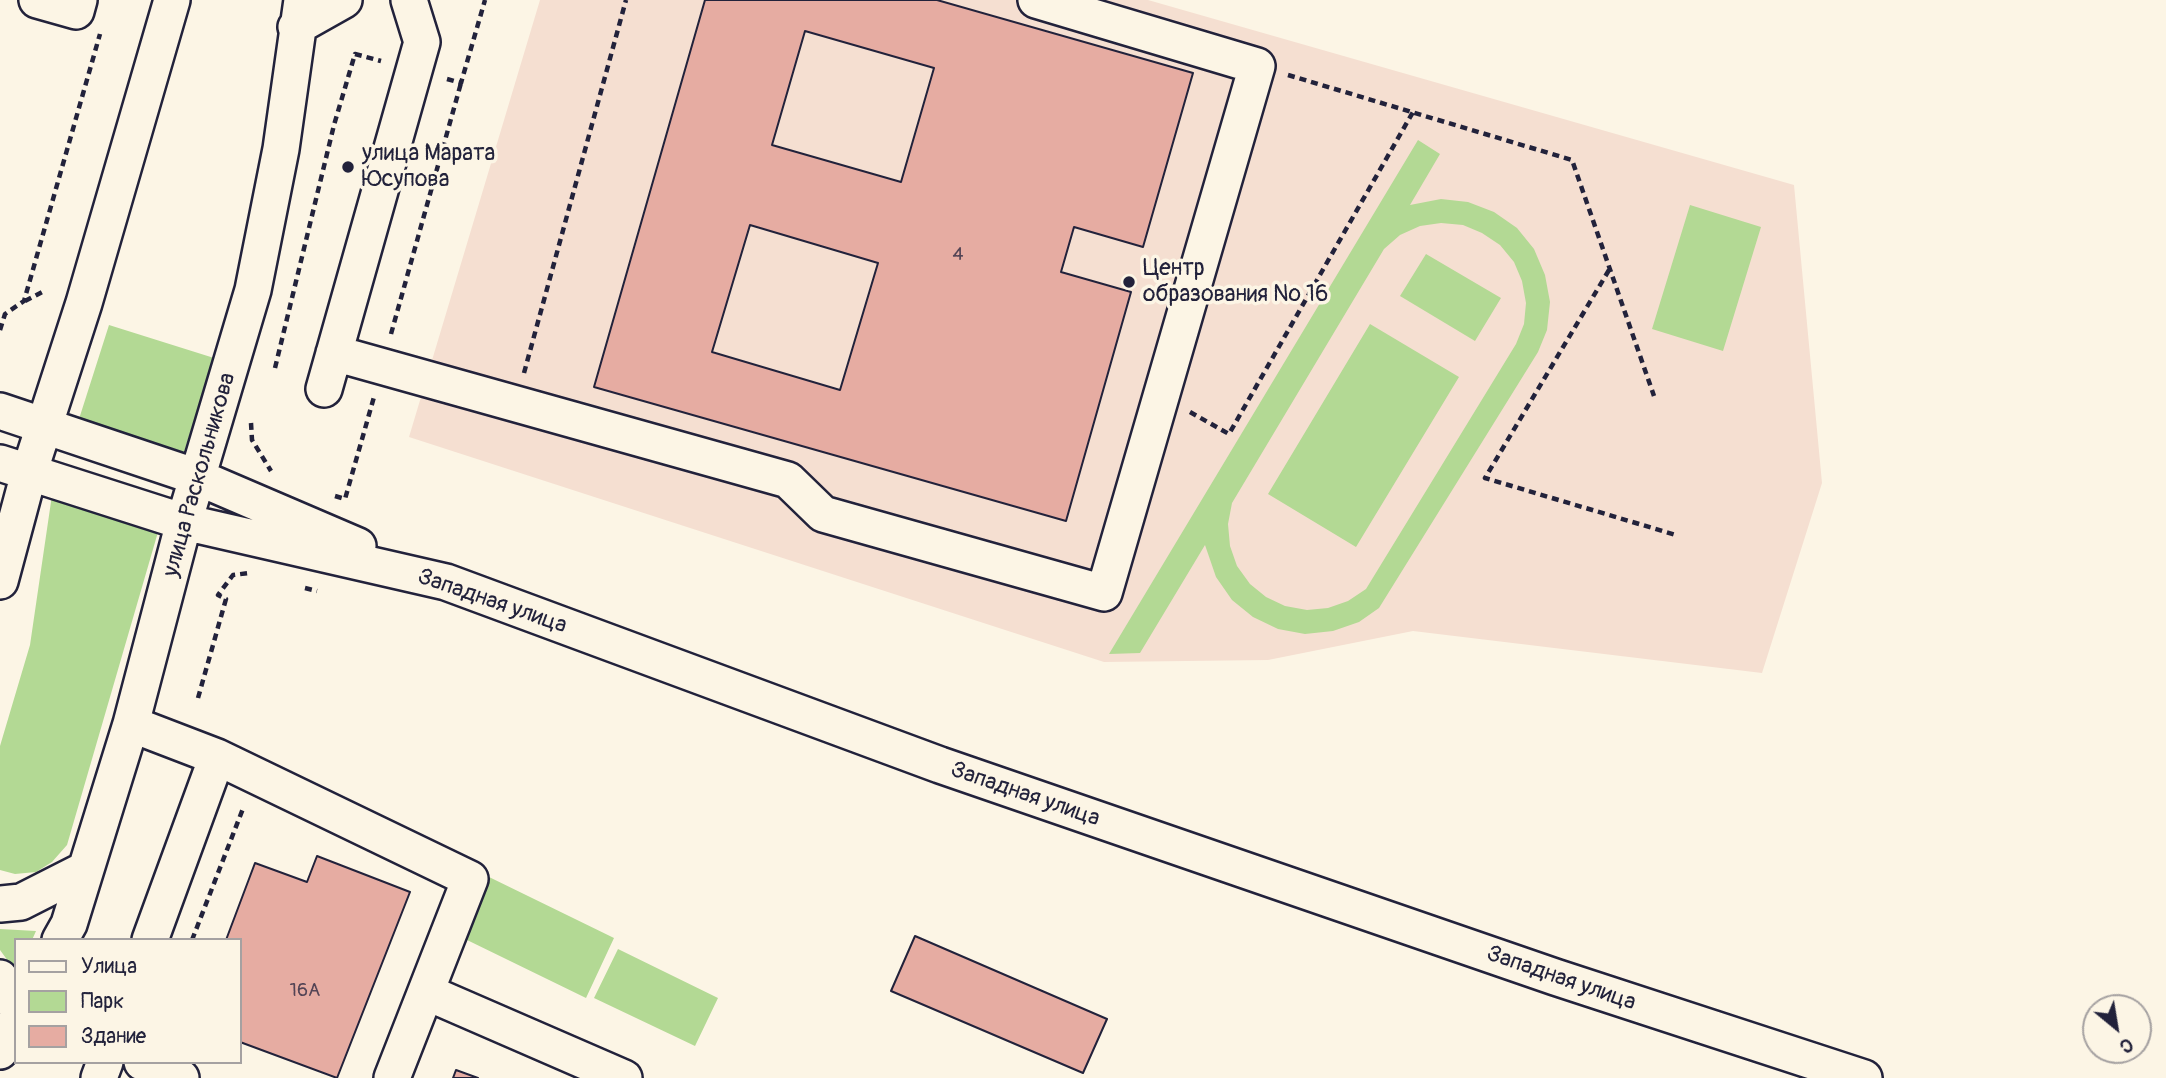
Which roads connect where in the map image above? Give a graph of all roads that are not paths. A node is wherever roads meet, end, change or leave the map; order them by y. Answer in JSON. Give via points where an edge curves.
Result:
{"nodes":[{"id":1,"x":37,"y":0,"type":"edge"},
{"id":2,"x":79,"y":0,"type":"edge"},
{"id":3,"x":172,"y":0,"type":"edge"},
{"id":4,"x":344,"y":0,"type":"edge"},
{"id":5,"x":409,"y":0,"type":"edge"},
{"id":6,"x":1036,"y":0,"type":"edge"},
{"id":7,"x":299,"y":13,"type":"edge"},
{"id":8,"x":334,"y":353,"type":"junction"},
{"id":9,"x":324,"y":389,"type":"dead end"},
{"id":10,"x":0,"y":411,"type":"edge"},
{"id":11,"x":43,"y":426,"type":"junction"},
{"id":12,"x":15,"y":468,"type":"edge"},
{"id":13,"x":197,"y":477,"type":"junction"},
{"id":14,"x":184,"y":522,"type":"junction"},
{"id":15,"x":0,"y":581,"type":"edge"},
{"id":16,"x":446,"y":582,"type":"junction"},
{"id":17,"x":131,"y":724,"type":"junction"},
{"id":18,"x":217,"y":757,"type":"junction"},
{"id":19,"x":86,"y":869,"type":"junction"},
{"id":20,"x":0,"y":904,"type":"edge"},
{"id":21,"x":61,"y":938,"type":"edge"},
{"id":22,"x":151,"y":938,"type":"edge"},
{"id":23,"x":0,"y":978,"type":"edge"},
{"id":24,"x":426,"y":992,"type":"junction"},
{"id":25,"x":14,"y":1001,"type":"edge"},
{"id":26,"x":14,"y":1025,"type":"edge"},
{"id":27,"x":0,"y":1051,"type":"edge"},
{"id":28,"x":147,"y":1064,"type":"edge"},
{"id":29,"x":181,"y":1078,"type":"edge"},
{"id":30,"x":392,"y":1078,"type":"edge"},
{"id":31,"x":624,"y":1078,"type":"edge"},
{"id":32,"x":1864,"y":1078,"type":"edge"}],
"edges":[{"from":1,"to":2,"type":"street","via":[[76,11]]},
{"from":3,"to":11,"type":"street","via":[[84,303]]},
{"from":4,"to":7,"type":"street"},
{"from":5,"to":8,"type":"street","via":[[422,42]]},
{"from":6,"to":8,"type":"street","via":[[1257,66],[1104,593],[823,514],[788,480]]},
{"from":7,"to":13,"type":"street","name":"улица Раскольникова","via":[[281,149],[253,290]]},
{"from":8,"to":9,"type":"street"},
{"from":10,"to":11,"type":"street"},
{"from":11,"to":12,"type":"street"},
{"from":11,"to":13,"type":"street"},
{"from":12,"to":14,"type":"street"},
{"from":12,"to":15,"type":"street"},
{"from":13,"to":14,"type":"street","name":"улица Раскольникова"},
{"from":13,"to":16,"type":"street"},
{"from":14,"to":16,"type":"street","name":"Западная улица"},
{"from":14,"to":17,"type":"street","name":"улица Раскольникова"},
{"from":16,"to":32,"type":"street","name":"Западная улица","via":[[940,765]]},
{"from":17,"to":18,"type":"street"},
{"from":17,"to":19,"type":"street","name":"улица Раскольникова"},
{"from":18,"to":22,"type":"street"},
{"from":18,"to":24,"type":"street","via":[[470,878]]},
{"from":19,"to":20,"type":"street","via":[[21,902]]},
{"from":19,"to":21,"type":"street","name":"улица Раскольникова"},
{"from":23,"to":25,"type":"street"},
{"from":24,"to":30,"type":"street"},
{"from":24,"to":31,"type":"street"},
{"from":26,"to":27,"type":"street"},
{"from":28,"to":29,"type":"street"}]}
